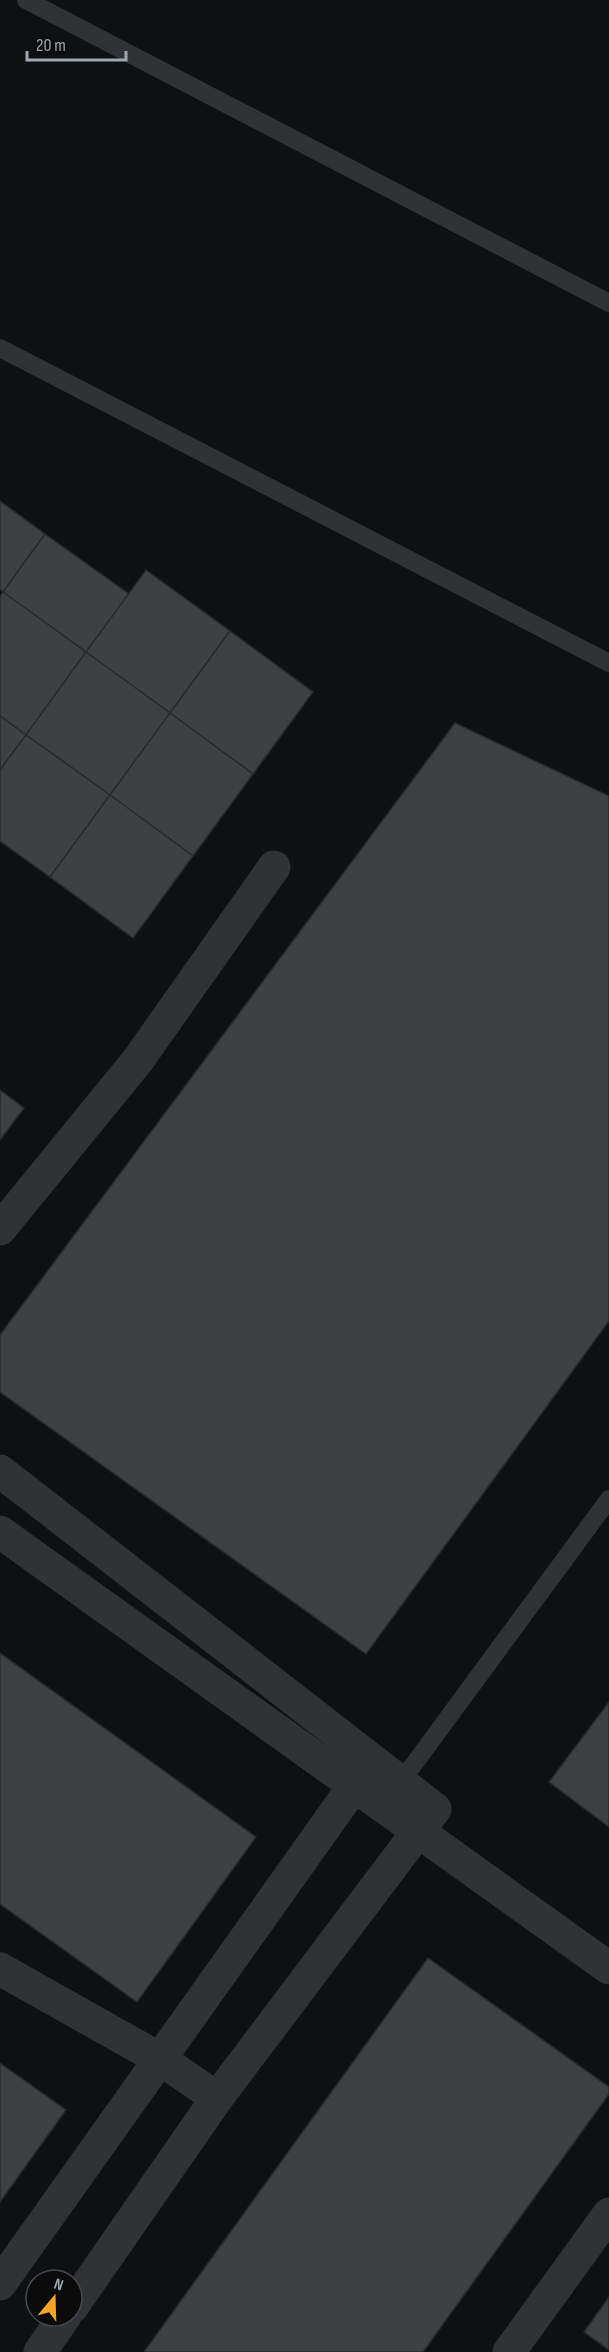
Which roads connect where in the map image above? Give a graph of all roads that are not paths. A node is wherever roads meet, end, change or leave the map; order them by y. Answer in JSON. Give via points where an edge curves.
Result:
{"nodes":[{"id":1,"x":26,"y":0,"type":"edge"},
{"id":2,"x":609,"y":303,"type":"edge"},
{"id":3,"x":0,"y":348,"type":"edge"},
{"id":4,"x":609,"y":663,"type":"edge"},
{"id":5,"x":274,"y":867,"type":"dead end"},
{"id":6,"x":0,"y":1229,"type":"edge"},
{"id":7,"x":0,"y":1472,"type":"edge"},
{"id":8,"x":609,"y":1499,"type":"edge"},
{"id":9,"x":0,"y":1532,"type":"edge"},
{"id":10,"x":400,"y":1783,"type":"junction"},
{"id":11,"x":354,"y":1786,"type":"junction"},
{"id":12,"x":419,"y":1832,"type":"junction"},
{"id":13,"x":609,"y":1968,"type":"edge"},
{"id":14,"x":0,"y":1969,"type":"edge"},
{"id":15,"x":160,"y":2059,"type":"junction"},
{"id":16,"x":217,"y":2098,"type":"junction"},
{"id":17,"x":609,"y":2214,"type":"edge"},
{"id":18,"x":0,"y":2284,"type":"edge"},
{"id":19,"x":84,"y":2290,"type":"edge"},
{"id":20,"x":57,"y":2328,"type":"edge"},
{"id":21,"x":40,"y":2352,"type":"edge"},
{"id":22,"x":509,"y":2352,"type":"edge"}],
"edges":[{"from":1,"to":2,"type":"lane"},
{"from":3,"to":4,"type":"lane"},
{"from":5,"to":6,"type":"street","via":[[138,1060]]},
{"from":7,"to":10,"type":"street"},
{"from":8,"to":10,"type":"lane"},
{"from":9,"to":11,"type":"street"},
{"from":10,"to":12,"type":"street","via":[[435,1809]]},
{"from":11,"to":12,"type":"street"},
{"from":11,"to":15,"type":"street"},
{"from":12,"to":13,"type":"street"},
{"from":12,"to":16,"type":"street"},
{"from":14,"to":15,"type":"street"},
{"from":15,"to":16,"type":"street"},
{"from":15,"to":18,"type":"street"},
{"from":16,"to":19,"type":"street"},
{"from":17,"to":22,"type":"street"},
{"from":20,"to":21,"type":"street"}]}
